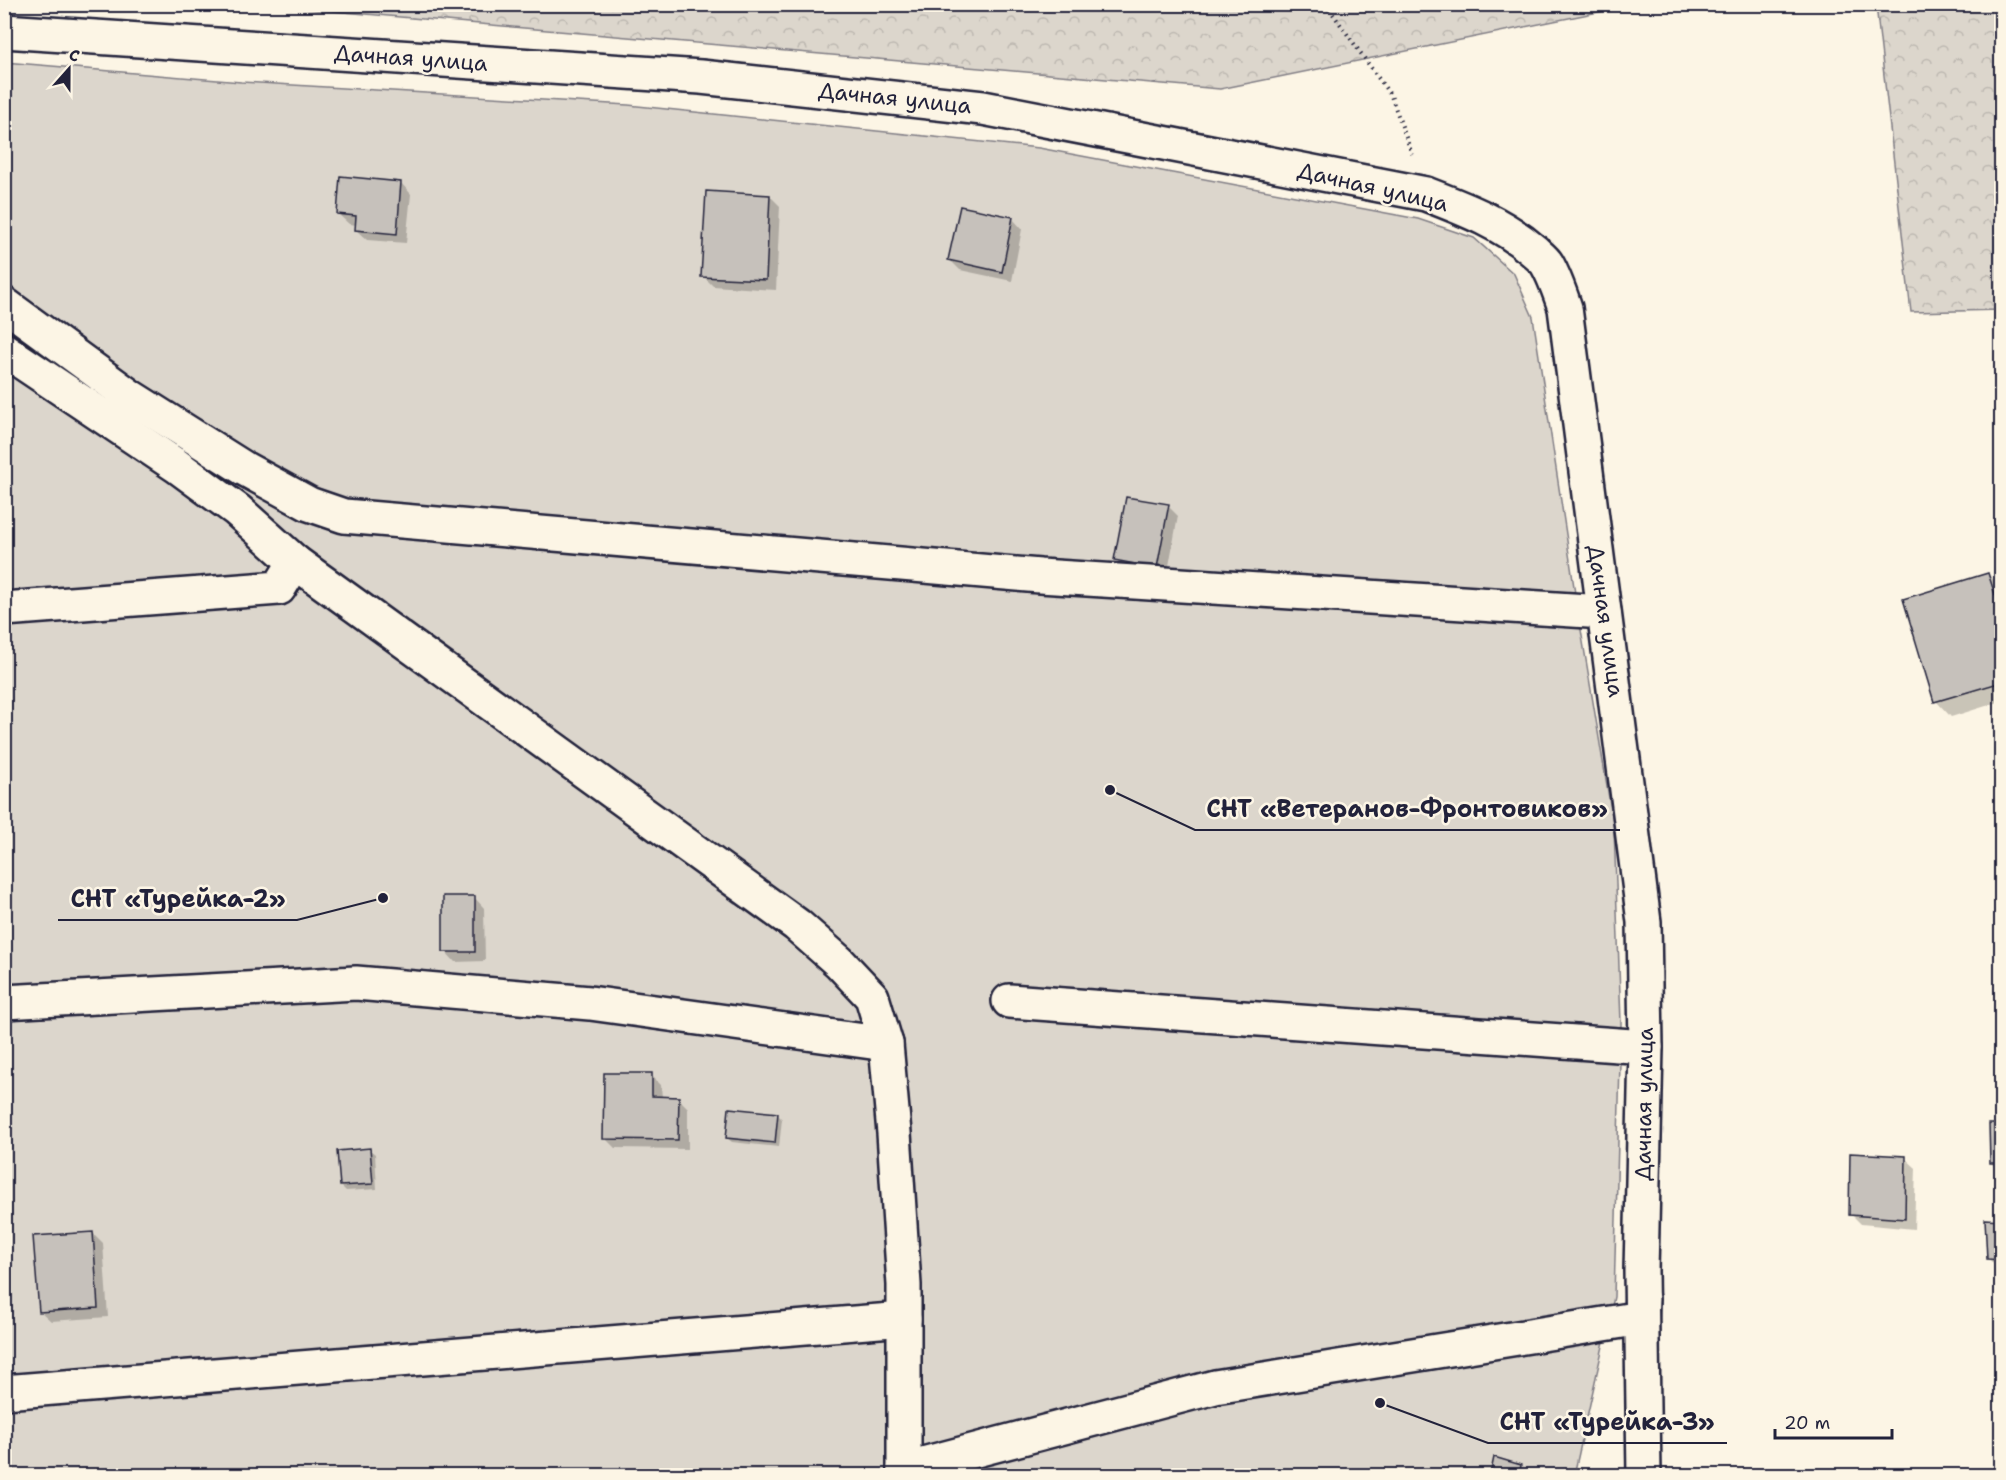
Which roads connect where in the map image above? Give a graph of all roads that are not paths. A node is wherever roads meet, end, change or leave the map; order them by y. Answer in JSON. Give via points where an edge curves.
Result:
{"nodes":[{"id":1,"x":4,"y":31,"type":"edge"},
{"id":2,"x":4,"y":304,"type":"edge"},
{"id":3,"x":4,"y":350,"type":"edge"},
{"id":4,"x":295,"y":562,"type":"junction"},
{"id":5,"x":4,"y":609,"type":"edge"},
{"id":6,"x":1604,"y":612,"type":"junction"},
{"id":7,"x":1009,"y":1001,"type":"dead end"},
{"id":8,"x":4,"y":1002,"type":"edge"},
{"id":9,"x":886,"y":1044,"type":"junction"},
{"id":10,"x":1646,"y":1047,"type":"junction"},
{"id":11,"x":1642,"y":1299,"type":"junction"},
{"id":12,"x":904,"y":1319,"type":"junction"},
{"id":13,"x":4,"y":1392,"type":"edge"},
{"id":14,"x":904,"y":1472,"type":"edge"},
{"id":15,"x":1644,"y":1476,"type":"edge"}],
"edges":[{"from":1,"to":6,"type":"street","name":"Дачная улица","via":[[701,77],[983,108],[1426,194],[1495,223],[1521,240],[1546,262],[1558,287],[1565,308]]},
{"from":2,"to":6,"type":"street","via":[[131,397],[245,469],[309,504],[344,516],[1040,576]]},
{"from":3,"to":4,"type":"street","via":[[177,466],[237,510]]},
{"from":4,"to":5,"type":"street","via":[[279,588]]},
{"from":4,"to":9,"type":"street","via":[[797,925],[872,997]]},
{"from":6,"to":10,"type":"street","name":"Дачная улица","via":[[1644,922]]},
{"from":7,"to":10,"type":"street"},
{"from":8,"to":9,"type":"street","via":[[356,982],[590,1003]]},
{"from":9,"to":12,"type":"street"},
{"from":10,"to":11,"type":"street","name":"Дачная улица"},
{"from":11,"to":14,"type":"street","via":[[1641,1318],[1215,1387]]},
{"from":11,"to":15,"type":"street","name":"Дачная улица"},
{"from":12,"to":13,"type":"street"},
{"from":12,"to":14,"type":"street"}]}
